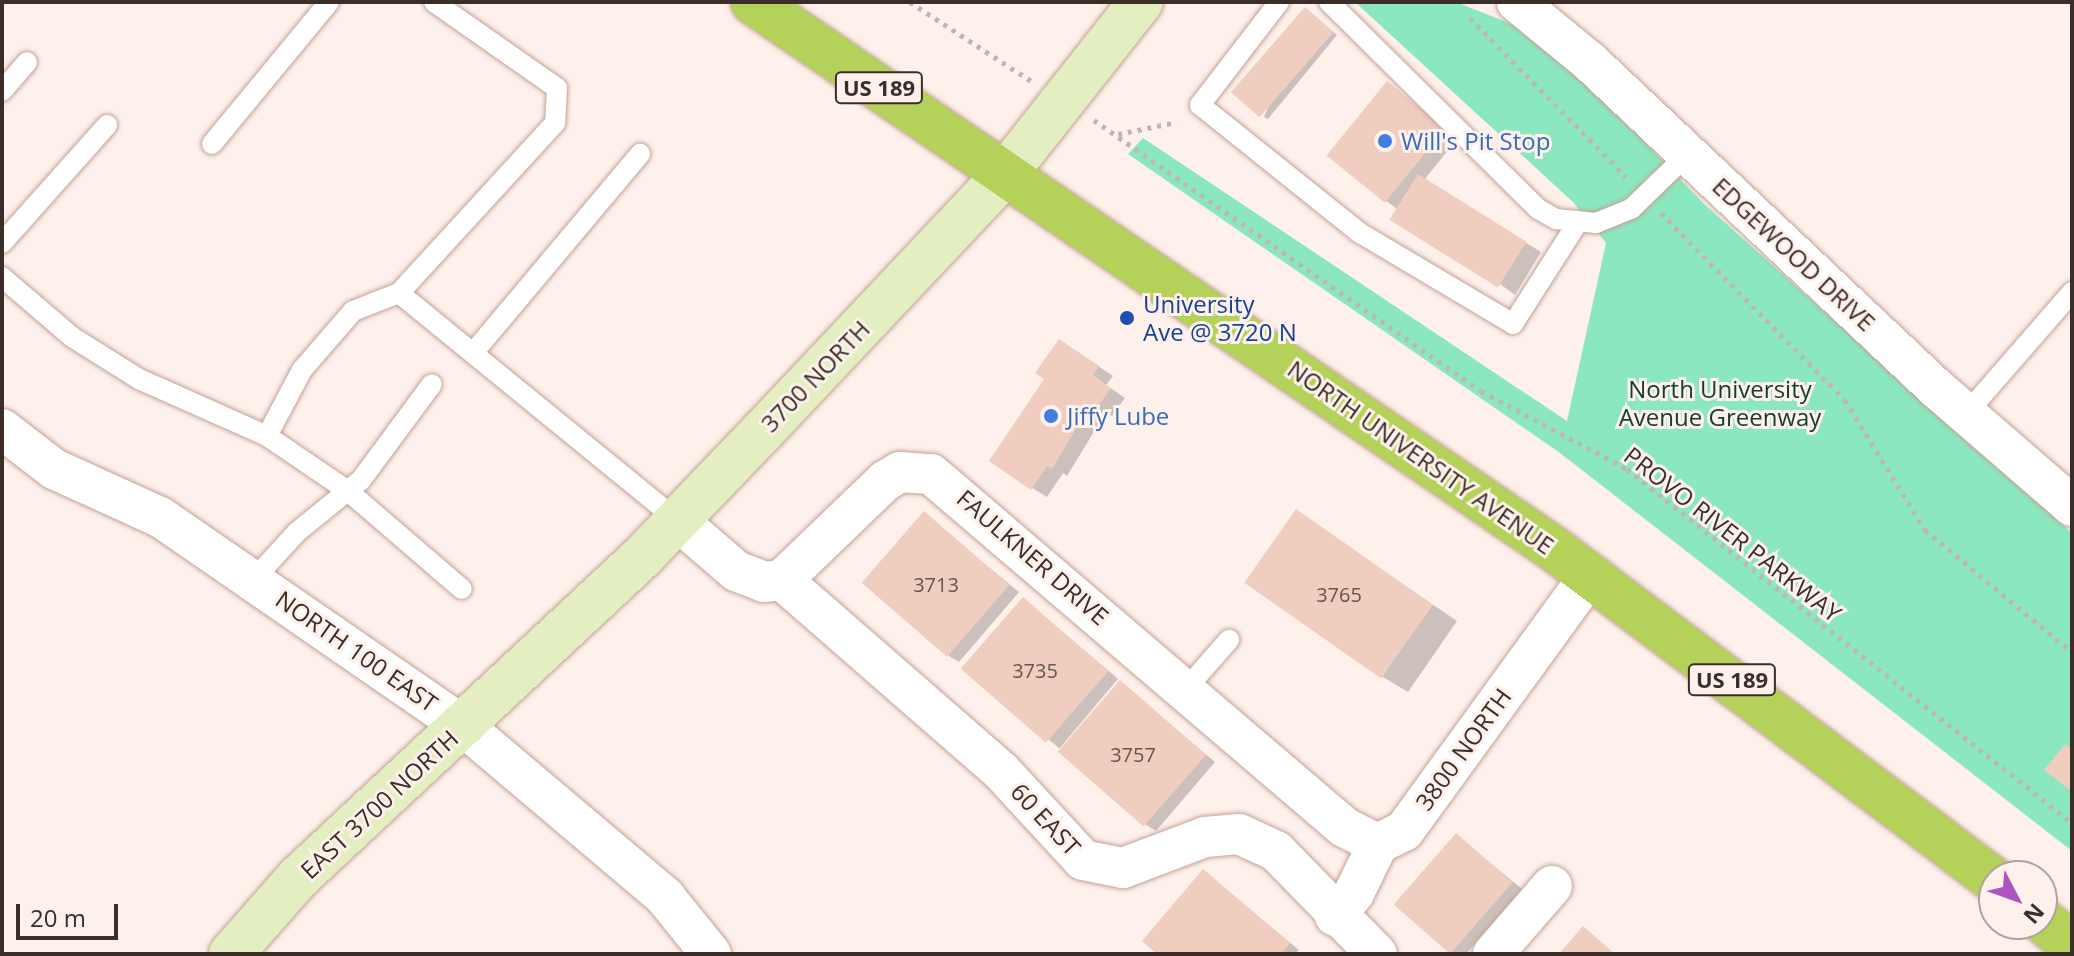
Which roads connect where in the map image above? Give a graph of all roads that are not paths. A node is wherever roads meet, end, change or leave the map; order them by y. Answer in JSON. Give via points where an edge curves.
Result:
{"nodes":[{"id":1,"x":329,"y":2,"type":"edge"},
{"id":2,"x":434,"y":2,"type":"edge"},
{"id":3,"x":753,"y":2,"type":"edge"},
{"id":4,"x":1141,"y":2,"type":"edge"},
{"id":5,"x":1279,"y":2,"type":"edge"},
{"id":6,"x":1329,"y":2,"type":"edge"},
{"id":7,"x":1517,"y":2,"type":"edge"},
{"id":8,"x":27,"y":62,"type":"dead end"},
{"id":9,"x":2,"y":91,"type":"edge"},
{"id":10,"x":107,"y":125,"type":"dead end"},
{"id":11,"x":212,"y":144,"type":"dead end"},
{"id":12,"x":640,"y":154,"type":"dead end"},
{"id":13,"x":1688,"y":154,"type":"junction"},
{"id":14,"x":1005,"y":174,"type":"junction"},
{"id":15,"x":1576,"y":225,"type":"junction"},
{"id":16,"x":2,"y":243,"type":"edge"},
{"id":17,"x":2,"y":277,"type":"edge"},
{"id":18,"x":2072,"y":292,"type":"edge"},
{"id":19,"x":399,"y":293,"type":"junction"},
{"id":20,"x":473,"y":353,"type":"junction"},
{"id":21,"x":432,"y":384,"type":"dead end"},
{"id":22,"x":1966,"y":414,"type":"junction"},
{"id":23,"x":2,"y":429,"type":"edge"},
{"id":24,"x":267,"y":436,"type":"junction"},
{"id":25,"x":348,"y":491,"type":"junction"},
{"id":26,"x":2072,"y":506,"type":"edge"},
{"id":27,"x":677,"y":520,"type":"junction"},
{"id":28,"x":1590,"y":575,"type":"junction"},
{"id":29,"x":254,"y":579,"type":"junction"},
{"id":30,"x":782,"y":580,"type":"junction"},
{"id":31,"x":462,"y":589,"type":"dead end"},
{"id":32,"x":1229,"y":640,"type":"dead end"},
{"id":33,"x":1185,"y":690,"type":"junction"},
{"id":34,"x":463,"y":726,"type":"junction"},
{"id":35,"x":1378,"y":844,"type":"junction"},
{"id":36,"x":1978,"y":868,"type":"edge"},
{"id":37,"x":1552,"y":886,"type":"dead end"},
{"id":38,"x":1335,"y":916,"type":"junction"},
{"id":39,"x":231,"y":954,"type":"edge"},
{"id":40,"x":711,"y":954,"type":"edge"},
{"id":41,"x":1377,"y":954,"type":"edge"},
{"id":42,"x":1493,"y":954,"type":"edge"}],
"edges":[{"from":1,"to":11,"type":"lane"},
{"from":2,"to":19,"type":"lane","via":[[557,88],[555,123]]},
{"from":3,"to":14,"type":"highway","name":"NORTH UNIVERSITY AVENUE","number":"US 189"},
{"from":4,"to":14,"type":"main road","name":"3700 NORTH"},
{"from":5,"to":15,"type":"lane","via":[[1200,105],[1360,233],[1513,324]]},
{"from":6,"to":15,"type":"lane","via":[[1538,209]]},
{"from":7,"to":13,"type":"street","name":"EDGEWOOD DRIVE"},
{"from":8,"to":9,"type":"lane"},
{"from":10,"to":16,"type":"lane"},
{"from":12,"to":20,"type":"lane"},
{"from":13,"to":15,"type":"lane","via":[[1631,209]]},
{"from":13,"to":22,"type":"street","name":"EDGEWOOD DRIVE"},
{"from":14,"to":27,"type":"main road","name":"3700 NORTH"},
{"from":14,"to":28,"type":"highway","name":"NORTH UNIVERSITY AVENUE","number":"US 189"},
{"from":17,"to":24,"type":"lane","via":[[72,337],[139,379]]},
{"from":18,"to":22,"type":"lane"},
{"from":19,"to":20,"type":"lane"},
{"from":19,"to":24,"type":"lane","via":[[353,311],[302,370]]},
{"from":20,"to":27,"type":"lane"},
{"from":21,"to":25,"type":"lane"},
{"from":22,"to":26,"type":"street","name":"EDGEWOOD DRIVE"},
{"from":23,"to":29,"type":"street","name":"NORTH 100 EAST","via":[[54,469],[160,517]]},
{"from":24,"to":25,"type":"lane"},
{"from":25,"to":29,"type":"lane","via":[[297,532]]},
{"from":25,"to":31,"type":"lane"},
{"from":27,"to":30,"type":"street","via":[[736,571],[764,582]]},
{"from":27,"to":34,"type":"main road","name":"3700 NORTH"},
{"from":28,"to":35,"type":"street","name":"3800 NORTH","via":[[1404,831]]},
{"from":28,"to":36,"type":"highway","name":"NORTH UNIVERSITY AVENUE","number":"US 189"},
{"from":29,"to":34,"type":"street","name":"NORTH 100 EAST"},
{"from":30,"to":33,"type":"street","name":"FAULKNER DRIVE","via":[[885,481],[900,472],[931,474]]},
{"from":30,"to":38,"type":"street","name":"60 EAST","via":[[1001,771],[1083,860],[1123,868],[1205,837],[1239,834],[1276,851]]},
{"from":32,"to":33,"type":"lane"},
{"from":33,"to":35,"type":"street","name":"FAULKNER DRIVE","via":[[1344,827]]},
{"from":34,"to":39,"type":"main road","name":"EAST 3700 NORTH","via":[[299,877]]},
{"from":34,"to":40,"type":"street","name":"NORTH 100 EAST","via":[[665,897]]},
{"from":35,"to":38,"type":"street","name":"3800 NORTH","via":[[1354,893]]},
{"from":37,"to":42,"type":"street"},
{"from":38,"to":41,"type":"street","name":"60 EAST"}]}
